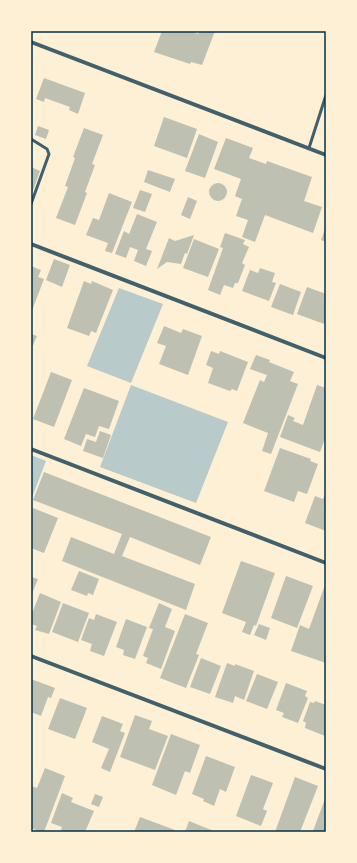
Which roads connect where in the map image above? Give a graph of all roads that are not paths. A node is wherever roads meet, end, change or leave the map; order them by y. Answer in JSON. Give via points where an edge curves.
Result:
{"nodes":[{"id":1,"x":31,"y":42,"type":"edge"},
{"id":2,"x":326,"y":95,"type":"edge"},
{"id":3,"x":31,"y":139,"type":"edge"},
{"id":4,"x":309,"y":148,"type":"junction"},
{"id":5,"x":326,"y":154,"type":"edge"},
{"id":6,"x":31,"y":204,"type":"edge"},
{"id":7,"x":31,"y":244,"type":"edge"},
{"id":8,"x":326,"y":358,"type":"edge"},
{"id":9,"x":31,"y":449,"type":"edge"},
{"id":10,"x":326,"y":562,"type":"edge"},
{"id":11,"x":31,"y":656,"type":"edge"},
{"id":12,"x":326,"y":769,"type":"edge"}],
"edges":[{"from":1,"to":4,"type":"street"},
{"from":2,"to":4,"type":"lane"},
{"from":3,"to":6,"type":"lane","via":[[48,149],[49,154]]},
{"from":4,"to":5,"type":"street"},
{"from":7,"to":8,"type":"street"},
{"from":9,"to":10,"type":"street"},
{"from":11,"to":12,"type":"street"}]}
